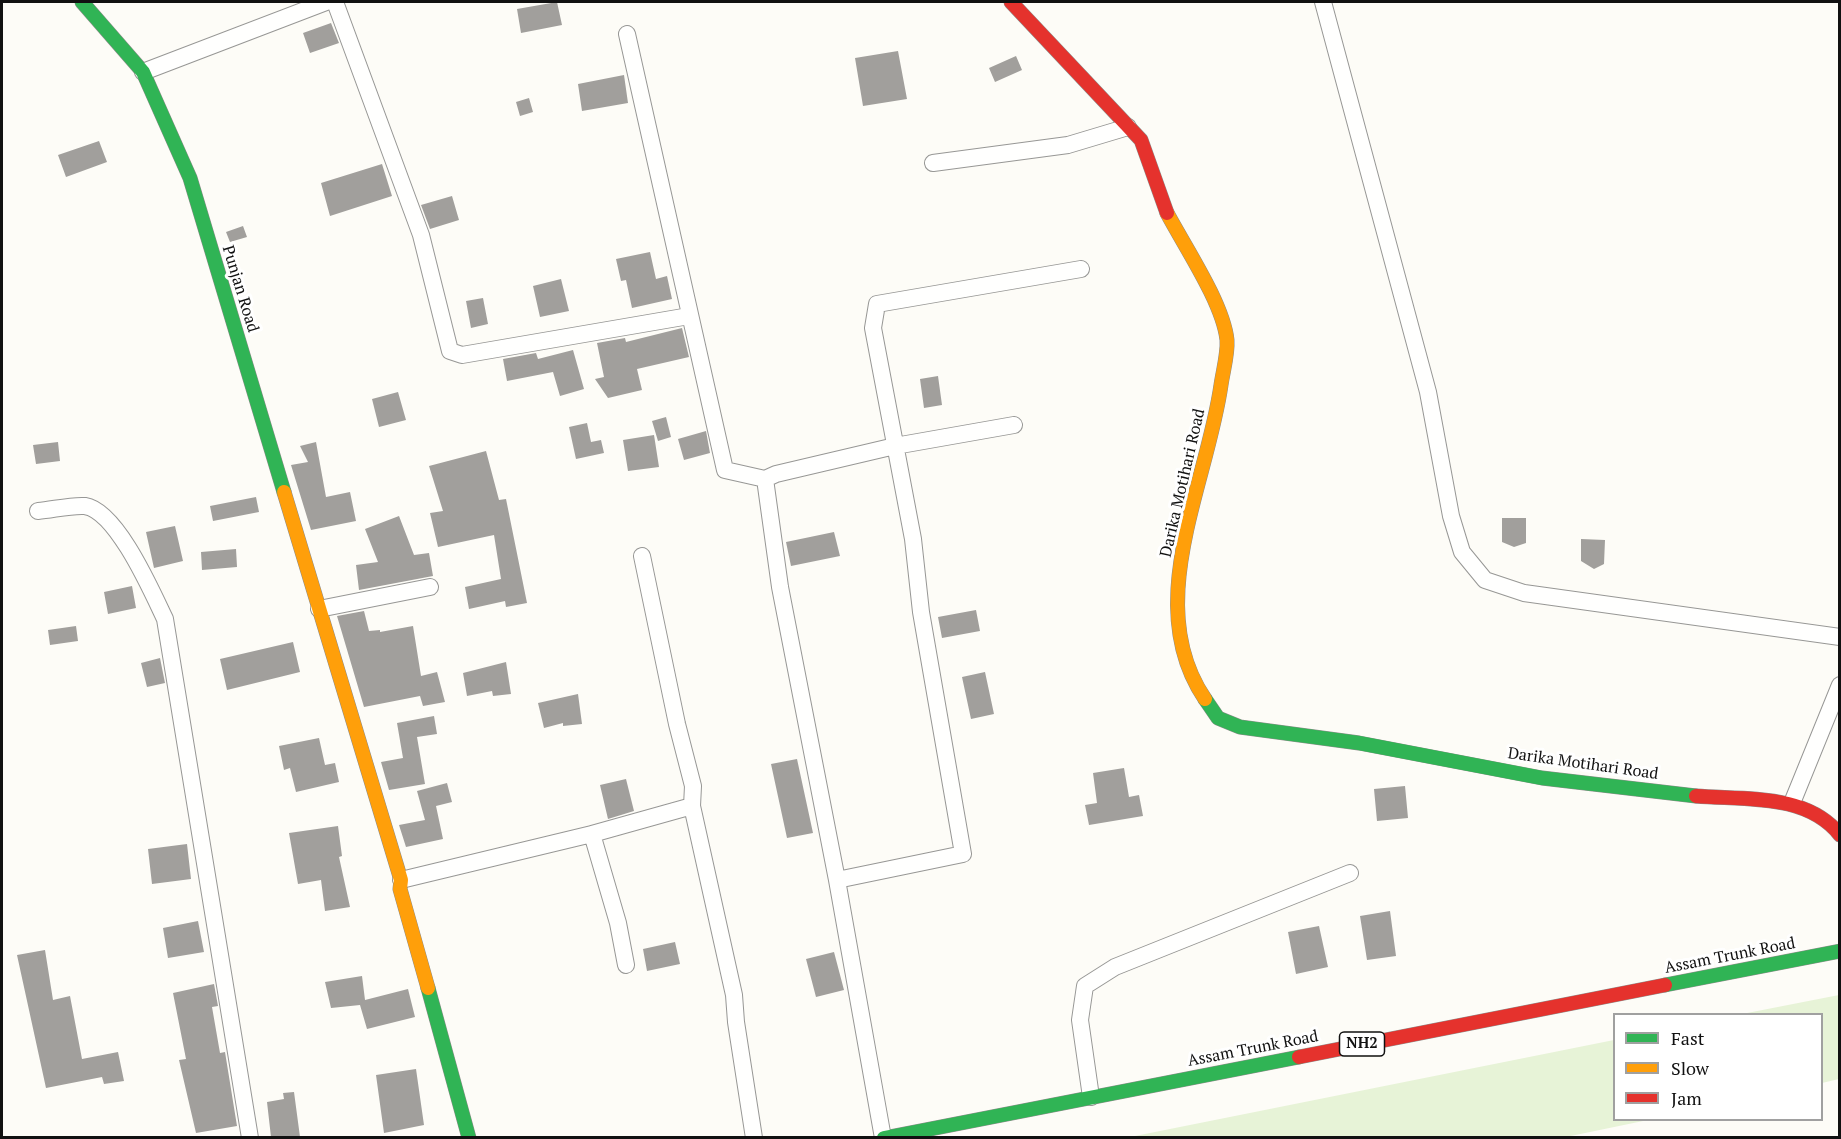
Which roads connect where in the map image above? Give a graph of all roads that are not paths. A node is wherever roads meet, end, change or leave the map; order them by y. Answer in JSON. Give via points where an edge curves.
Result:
{"nodes":[{"id":1,"x":82,"y":2,"type":"edge"},
{"id":2,"x":326,"y":2,"type":"edge"},
{"id":3,"x":335,"y":2,"type":"edge"},
{"id":4,"x":1011,"y":2,"type":"edge"},
{"id":5,"x":1323,"y":2,"type":"edge"},
{"id":6,"x":627,"y":34,"type":"dead end"},
{"id":7,"x":143,"y":72,"type":"junction"},
{"id":8,"x":1128,"y":127,"type":"junction"},
{"id":9,"x":933,"y":163,"type":"dead end"},
{"id":10,"x":1081,"y":269,"type":"dead end"},
{"id":11,"x":688,"y":316,"type":"junction"},
{"id":12,"x":1014,"y":425,"type":"dead end"},
{"id":13,"x":895,"y":446,"type":"junction"},
{"id":14,"x":765,"y":479,"type":"junction"},
{"id":15,"x":38,"y":511,"type":"dead end"},
{"id":16,"x":642,"y":556,"type":"dead end"},
{"id":17,"x":430,"y":587,"type":"dead end"},
{"id":18,"x":319,"y":609,"type":"junction"},
{"id":19,"x":1839,"y":637,"type":"edge"},
{"id":20,"x":1839,"y":685,"type":"edge"},
{"id":21,"x":1794,"y":797,"type":"junction"},
{"id":22,"x":692,"y":806,"type":"junction"},
{"id":23,"x":592,"y":834,"type":"junction"},
{"id":24,"x":1839,"y":835,"type":"edge"},
{"id":25,"x":1350,"y":873,"type":"dead end"},
{"id":26,"x":401,"y":880,"type":"junction"},
{"id":27,"x":837,"y":880,"type":"junction"},
{"id":28,"x":1839,"y":951,"type":"edge"},
{"id":29,"x":626,"y":965,"type":"dead end"},
{"id":30,"x":1090,"y":1097,"type":"junction"},
{"id":31,"x":250,"y":1137,"type":"edge"},
{"id":32,"x":469,"y":1137,"type":"edge"},
{"id":33,"x":754,"y":1137,"type":"edge"},
{"id":34,"x":884,"y":1137,"type":"edge"}],
"edges":[{"from":1,"to":7,"type":"main road","name":"Punjan Road"},
{"from":2,"to":7,"type":"street"},
{"from":3,"to":11,"type":"street","via":[[421,234],[450,351],[462,356]]},
{"from":4,"to":8,"type":"main road","name":"Darika Motihari Road"},
{"from":5,"to":19,"type":"street","via":[[1428,392],[1451,516],[1462,552],[1485,580],[1524,593]]},
{"from":6,"to":11,"type":"street"},
{"from":7,"to":18,"type":"main road","name":"Punjan Road","via":[[190,178]]},
{"from":8,"to":9,"type":"street","via":[[1068,145]]},
{"from":8,"to":21,"type":"main road","name":"Darika Motihari Road","via":[[1141,140],[1164,208],[1220,310],[1227,341],[1215,426],[1186,529],[1179,570],[1183,655],[1195,684],[1218,718],[1240,727],[1359,743],[1542,778],[1694,796]]},
{"from":10,"to":13,"type":"street","via":[[877,304],[873,328]]},
{"from":11,"to":14,"type":"street","via":[[725,470]]},
{"from":12,"to":13,"type":"street"},
{"from":13,"to":14,"type":"street"},
{"from":13,"to":27,"type":"street","via":[[963,854]]},
{"from":14,"to":27,"type":"street","via":[[780,586]]},
{"from":15,"to":31,"type":"street","via":[[85,506],[102,514],[135,556],[165,619]]},
{"from":16,"to":22,"type":"street","via":[[676,724],[693,786]]},
{"from":17,"to":18,"type":"street"},
{"from":18,"to":26,"type":"main road","name":"Punjan Road"},
{"from":20,"to":21,"type":"street"},
{"from":21,"to":24,"type":"main road","name":"Darika Motihari Road","via":[[1832,825]]},
{"from":22,"to":23,"type":"street"},
{"from":22,"to":33,"type":"street","via":[[734,995]]},
{"from":23,"to":26,"type":"street"},
{"from":23,"to":29,"type":"street"},
{"from":25,"to":30,"type":"street","via":[[1115,967],[1084,986],[1080,1020]]},
{"from":26,"to":32,"type":"main road","name":"Punjan Road","via":[[400,889]]},
{"from":27,"to":34,"type":"street"},
{"from":28,"to":30,"type":"main road","name":"Assam Trunk Road","number":"NH2"},
{"from":30,"to":34,"type":"main road","name":"Assam Trunk Road","number":"NH2"}]}
